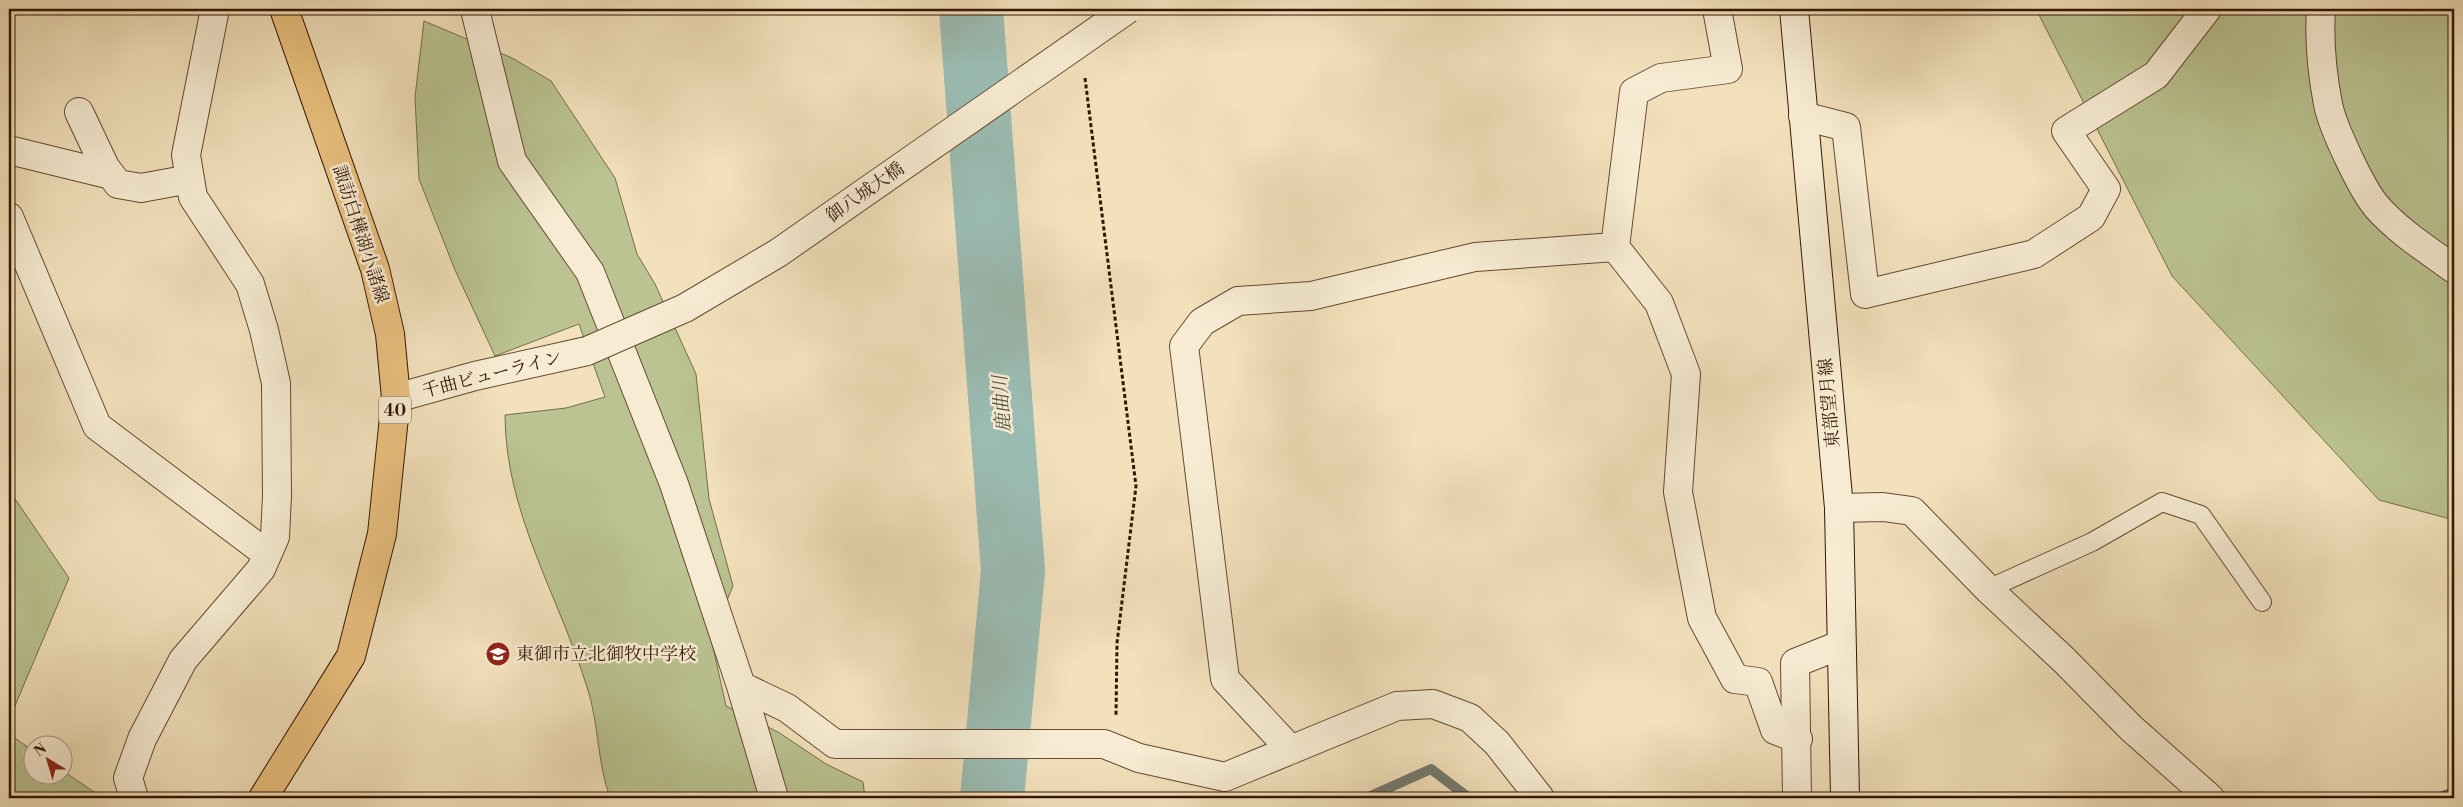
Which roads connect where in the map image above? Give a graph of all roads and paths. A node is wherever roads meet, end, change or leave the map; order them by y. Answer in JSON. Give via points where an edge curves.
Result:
{"nodes":[{"id":1,"x":215,"y":9,"type":"edge"},
{"id":2,"x":284,"y":9,"type":"edge"},
{"id":3,"x":477,"y":9,"type":"edge"},
{"id":4,"x":1128,"y":9,"type":"edge"},
{"id":5,"x":1717,"y":9,"type":"edge"},
{"id":6,"x":1794,"y":9,"type":"edge"},
{"id":7,"x":2207,"y":9,"type":"edge"},
{"id":8,"x":2321,"y":9,"type":"edge"},
{"id":9,"x":1085,"y":77,"type":"dead end"},
{"id":10,"x":79,"y":112,"type":"dead end"},
{"id":11,"x":1803,"y":116,"type":"junction"},
{"id":12,"x":9,"y":150,"type":"edge"},
{"id":13,"x":111,"y":175,"type":"junction"},
{"id":14,"x":190,"y":179,"type":"junction"},
{"id":15,"x":9,"y":217,"type":"edge"},
{"id":16,"x":1615,"y":247,"type":"junction"},
{"id":17,"x":2454,"y":269,"type":"edge"},
{"id":18,"x":587,"y":351,"type":"joint"},
{"id":19,"x":396,"y":398,"type":"junction"},
{"id":20,"x":1839,"y":508,"type":"junction"},
{"id":21,"x":268,"y":554,"type":"junction"},
{"id":22,"x":1988,"y":589,"type":"junction"},
{"id":23,"x":2262,"y":602,"type":"dead end"},
{"id":24,"x":1840,"y":645,"type":"junction"},
{"id":25,"x":741,"y":686,"type":"junction"},
{"id":26,"x":1798,"y":739,"type":"junction"},
{"id":27,"x":1110,"y":746,"type":"junction"},
{"id":28,"x":1291,"y":750,"type":"junction"},
{"id":29,"x":134,"y":798,"type":"edge"},
{"id":30,"x":263,"y":798,"type":"edge"},
{"id":31,"x":774,"y":798,"type":"edge"},
{"id":32,"x":1540,"y":798,"type":"edge"},
{"id":33,"x":1797,"y":798,"type":"edge"},
{"id":34,"x":1845,"y":798,"type":"edge"},
{"id":35,"x":2210,"y":798,"type":"edge"}],
"edges":[{"from":1,"to":14,"type":"street","via":[[186,155]]},
{"from":2,"to":19,"type":"main road","name":"諏訪白樺湖小諸線","number":"40","via":[[375,269],[390,334]]},
{"from":3,"to":25,"type":"street","via":[[512,161],[590,272],[674,484]]},
{"from":4,"to":18,"type":"street","name":"御八城大橋","bridge":true,"via":[[778,253],[684,308]]},
{"from":5,"to":16,"type":"street","via":[[1728,69],[1662,78],[1634,92]]},
{"from":6,"to":11,"type":"street","name":"東部望月線"},
{"from":7,"to":11,"type":"street","via":[[2156,75],[2066,131],[2106,189],[2091,217],[2034,254],[1865,294],[1846,127]]},
{"from":8,"to":17,"type":"street","via":[[2320,32],[2328,106],[2353,167],[2376,206],[2414,240]]},
{"from":9,"to":27,"type":"path","via":[[1136,486],[1117,644]]},
{"from":10,"to":13,"type":"street"},
{"from":11,"to":20,"type":"street","name":"東部望月線"},
{"from":12,"to":13,"type":"street"},
{"from":13,"to":14,"type":"street","via":[[118,184],[141,188]]},
{"from":14,"to":21,"type":"street","via":[[193,197],[250,284],[276,382],[277,496],[275,537]]},
{"from":15,"to":21,"type":"street","via":[[97,426]]},
{"from":16,"to":26,"type":"street","via":[[1659,303],[1686,374],[1678,492],[1702,618],[1735,679],[1758,682],[1775,730]]},
{"from":16,"to":28,"type":"street","via":[[1475,257],[1311,296],[1238,301],[1202,322],[1184,346],[1225,680]]},
{"from":18,"to":19,"type":"street","name":"千曲ビューライン"},
{"from":19,"to":30,"type":"main road","name":"諏訪白樺湖小諸線","number":"40","via":[[382,534],[351,656]]},
{"from":20,"to":22,"type":"street","via":[[1883,507],[1912,511]]},
{"from":20,"to":24,"type":"street","name":"東部望月線"},
{"from":21,"to":29,"type":"street","via":[[261,569],[183,660],[142,739],[128,778]]},
{"from":22,"to":23,"type":"lane","via":[[2092,542],[2162,502],[2201,516]]},
{"from":22,"to":35,"type":"street","via":[[2131,728]]},
{"from":24,"to":26,"type":"street","via":[[1796,663]]},
{"from":24,"to":34,"type":"street","name":"東部望月線"},
{"from":25,"to":27,"type":"street","via":[[787,708],[836,744]]},
{"from":25,"to":31,"type":"street"},
{"from":26,"to":33,"type":"street"},
{"from":27,"to":28,"type":"street","via":[[1139,758],[1225,777]]},
{"from":28,"to":32,"type":"street","via":[[1397,706],[1433,704],[1470,718],[1497,744]]}]}
